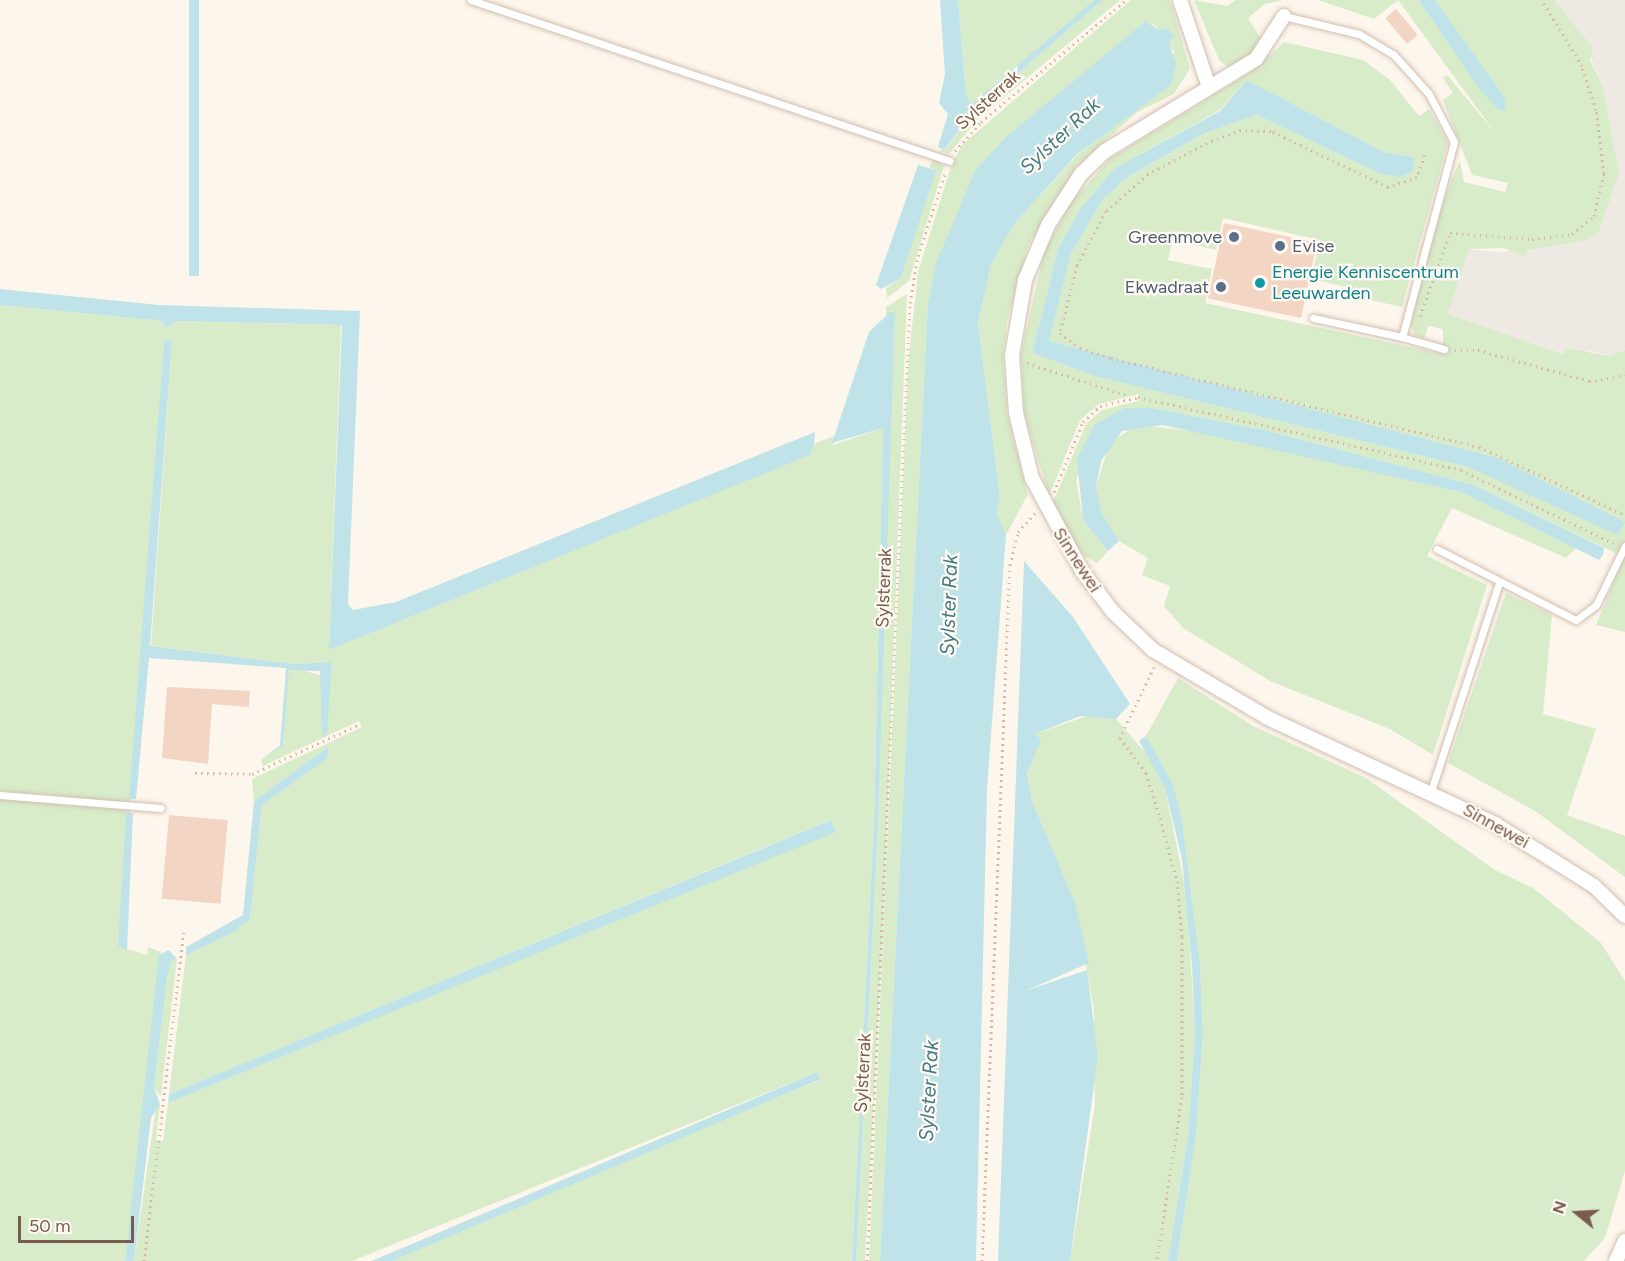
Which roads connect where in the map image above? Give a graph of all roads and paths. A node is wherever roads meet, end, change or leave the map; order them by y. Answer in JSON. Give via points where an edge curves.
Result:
{"nodes":[{"id":1,"x":471,"y":0,"type":"edge"},
{"id":2,"x":1126,"y":0,"type":"edge"},
{"id":3,"x":1180,"y":0,"type":"edge"},
{"id":4,"x":1542,"y":0,"type":"edge"},
{"id":5,"x":1284,"y":16,"type":"joint"},
{"id":6,"x":1208,"y":84,"type":"junction"},
{"id":7,"x":1425,"y":154,"type":"dead end"},
{"id":8,"x":950,"y":161,"type":"junction"},
{"id":9,"x":1313,"y":318,"type":"dead end"},
{"id":10,"x":1402,"y":338,"type":"junction"},
{"id":11,"x":1412,"y":341,"type":"junction"},
{"id":12,"x":1444,"y":349,"type":"joint"},
{"id":13,"x":1012,"y":355,"type":"junction"},
{"id":14,"x":1625,"y":375,"type":"edge"},
{"id":15,"x":1133,"y":398,"type":"junction"},
{"id":16,"x":1044,"y":507,"type":"junction"},
{"id":17,"x":1625,"y":515,"type":"edge"},
{"id":18,"x":1624,"y":547,"type":"edge"},
{"id":19,"x":1437,"y":549,"type":"dead end"},
{"id":20,"x":1499,"y":583,"type":"junction"},
{"id":21,"x":1159,"y":654,"type":"junction"},
{"id":22,"x":360,"y":724,"type":"dead end"},
{"id":23,"x":195,"y":773,"type":"dead end"},
{"id":24,"x":1431,"y":791,"type":"junction"},
{"id":25,"x":0,"y":795,"type":"edge"},
{"id":26,"x":160,"y":808,"type":"dead end"},
{"id":27,"x":1625,"y":916,"type":"edge"},
{"id":28,"x":184,"y":932,"type":"dead end"},
{"id":29,"x":1625,"y":1241,"type":"edge"},
{"id":30,"x":144,"y":1261,"type":"edge"},
{"id":31,"x":867,"y":1261,"type":"edge"},
{"id":32,"x":982,"y":1261,"type":"edge"},
{"id":33,"x":1157,"y":1261,"type":"edge"},
{"id":34,"x":1616,"y":1261,"type":"edge"}],
"edges":[{"from":1,"to":8,"type":"lane"},
{"from":2,"to":8,"type":"path","name":"Sylsterrak","via":[[981,122]]},
{"from":3,"to":6,"type":"street"},
{"from":4,"to":11,"type":"path","via":[[1582,66],[1596,110],[1604,173],[1594,216],[1572,234],[1532,239],[1450,233]]},
{"from":5,"to":6,"type":"street","name":"Sinnewei","via":[[1256,59]]},
{"from":5,"to":10,"type":"lane","via":[[1359,34],[1394,55],[1429,94],[1454,142]]},
{"from":6,"to":13,"type":"street","name":"Sinnewei","via":[[1105,152],[1063,198],[1025,280]]},
{"from":7,"to":17,"type":"path","via":[[1417,177],[1388,187],[1271,131],[1241,130],[1207,143],[1148,174],[1106,211],[1077,265],[1060,333],[1080,348],[1111,358],[1479,447]]},
{"from":8,"to":31,"type":"path","name":"Sylsterrak","via":[[918,256],[910,303]]},
{"from":9,"to":10,"type":"lane"},
{"from":10,"to":11,"type":"lane"},
{"from":11,"to":12,"type":"lane"},
{"from":12,"to":14,"type":"path","via":[[1478,350],[1589,381]]},
{"from":13,"to":15,"type":"path","via":[[1057,375]]},
{"from":13,"to":16,"type":"street","name":"Sinnewei","via":[[1022,443]]},
{"from":15,"to":16,"type":"path","via":[[1100,406],[1083,422],[1060,484]]},
{"from":15,"to":18,"type":"path","via":[[1461,470]]},
{"from":16,"to":21,"type":"street","name":"Sinnewei","via":[[1113,612]]},
{"from":16,"to":32,"type":"path","via":[[1018,532],[1010,565]]},
{"from":18,"to":20,"type":"lane","via":[[1583,618],[1567,617]]},
{"from":19,"to":20,"type":"lane"},
{"from":20,"to":24,"type":"lane"},
{"from":21,"to":24,"type":"street","name":"Sinnewei","via":[[1269,718]]},
{"from":21,"to":33,"type":"path","via":[[1120,738],[1146,773],[1161,818],[1177,881],[1182,938],[1182,1097]]},
{"from":22,"to":23,"type":"path","via":[[252,774]]},
{"from":24,"to":27,"type":"street","name":"Sinnewei","via":[[1546,854],[1594,885]]},
{"from":25,"to":26,"type":"lane"},
{"from":28,"to":30,"type":"path"},
{"from":29,"to":34,"type":"street"}]}
